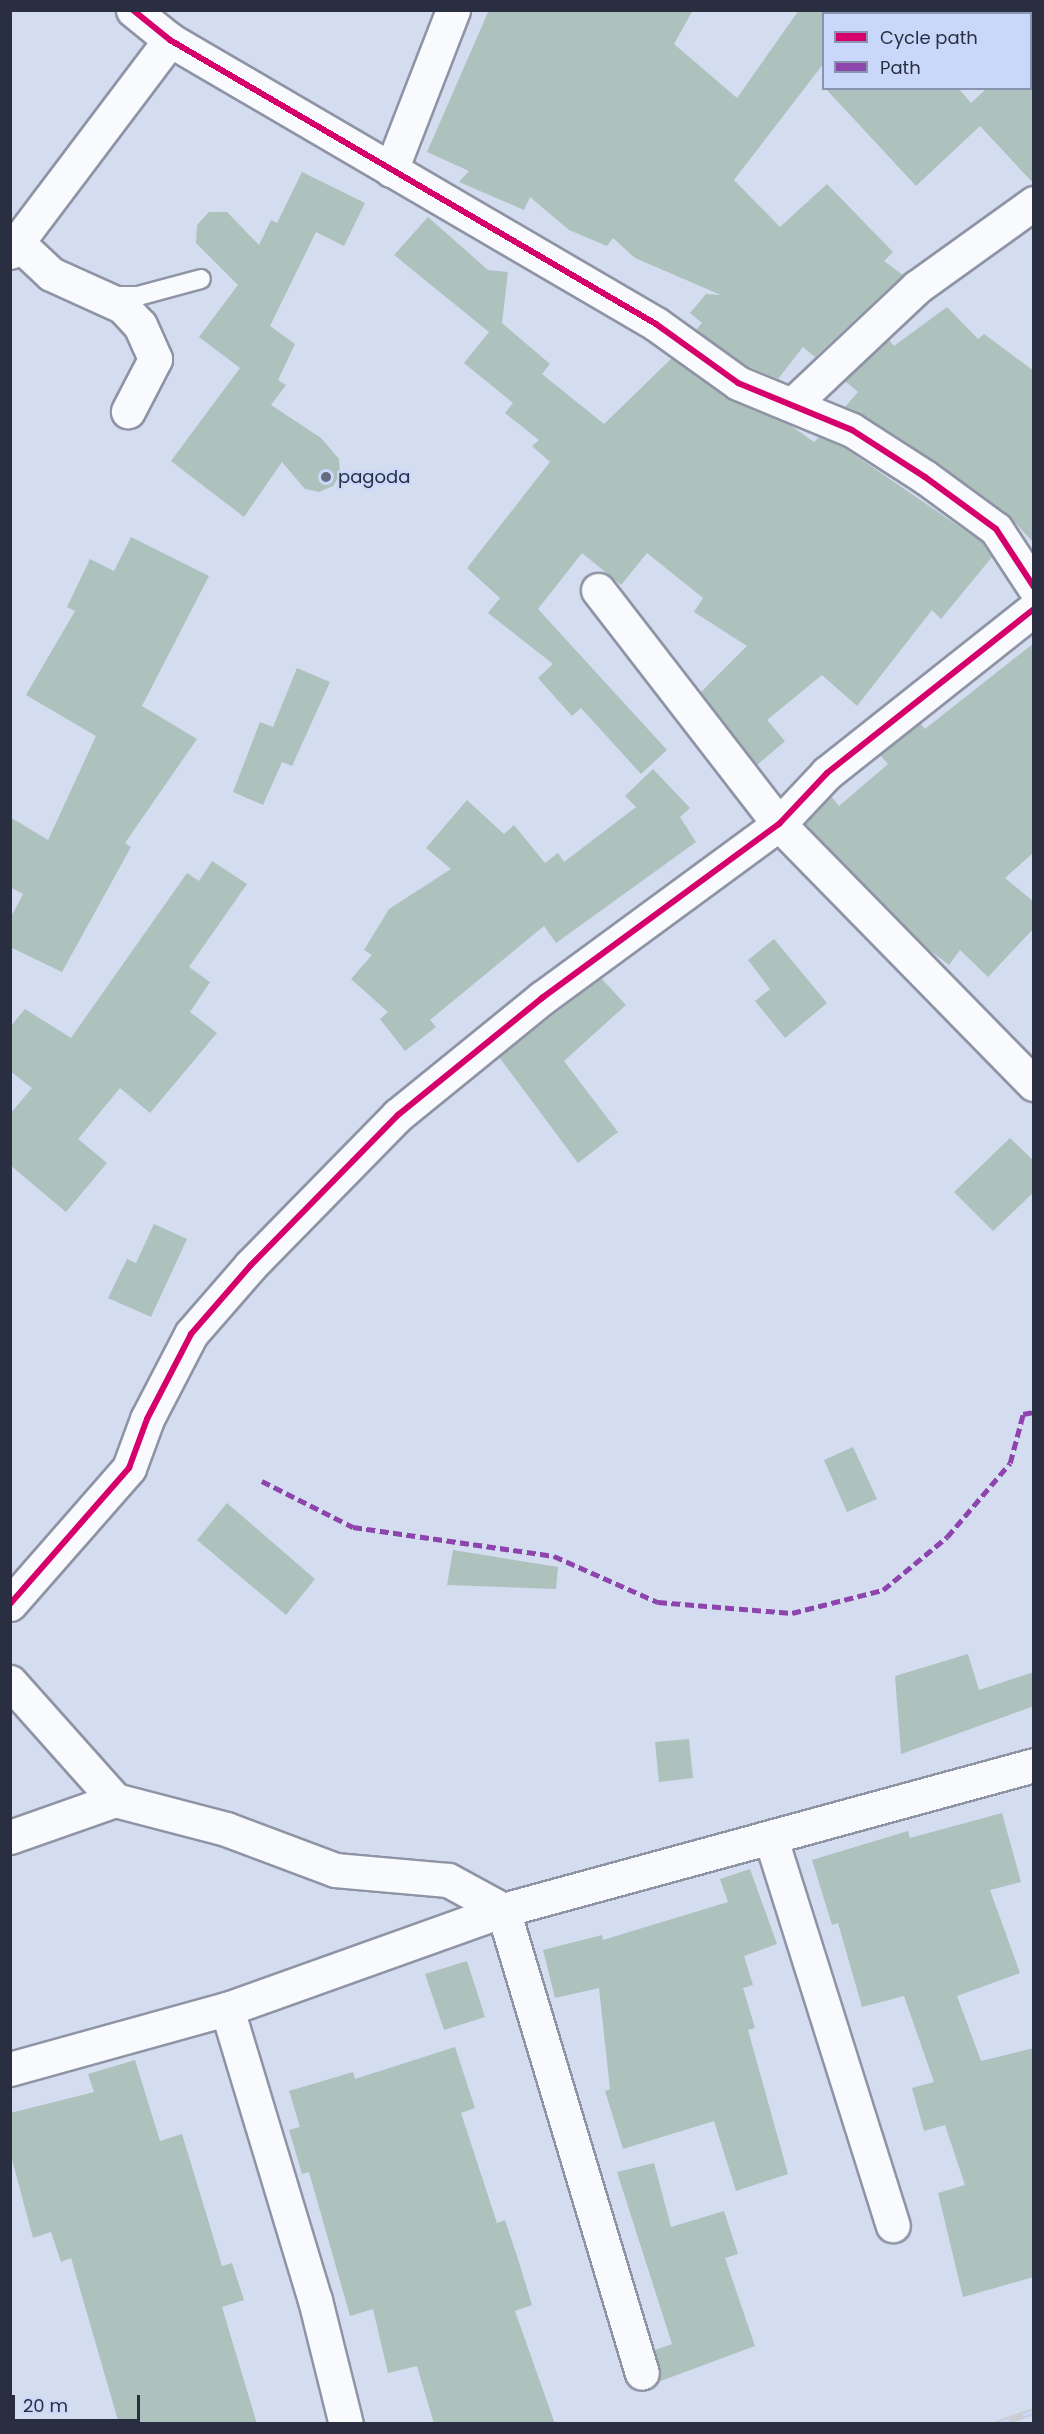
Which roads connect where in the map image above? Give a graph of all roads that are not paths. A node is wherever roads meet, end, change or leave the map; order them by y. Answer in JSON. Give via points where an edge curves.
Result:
{"nodes":[{"id":1,"x":133,"y":10,"type":"edge"},
{"id":2,"x":453,"y":10,"type":"edge"},
{"id":3,"x":170,"y":40,"type":"junction"},
{"id":4,"x":391,"y":170,"type":"junction"},
{"id":5,"x":1034,"y":203,"type":"edge"},
{"id":6,"x":14,"y":248,"type":"edge"},
{"id":7,"x":201,"y":279,"type":"dead end"},
{"id":8,"x":104,"y":296,"type":"junction"},
{"id":9,"x":793,"y":404,"type":"junction"},
{"id":10,"x":128,"y":411,"type":"dead end"},
{"id":11,"x":1034,"y":587,"type":"edge"},
{"id":12,"x":598,"y":590,"type":"dead end"},
{"id":13,"x":1034,"y":609,"type":"edge"},
{"id":14,"x":779,"y":824,"type":"junction"},
{"id":15,"x":1034,"y":1084,"type":"edge"},
{"id":16,"x":10,"y":1604,"type":"edge"},
{"id":17,"x":10,"y":1682,"type":"edge"},
{"id":18,"x":1034,"y":1765,"type":"edge"},
{"id":19,"x":115,"y":1800,"type":"junction"},
{"id":20,"x":10,"y":1837,"type":"edge"},
{"id":21,"x":771,"y":1839,"type":"junction"},
{"id":22,"x":503,"y":1910,"type":"junction"},
{"id":23,"x":227,"y":2009,"type":"junction"},
{"id":24,"x":10,"y":2069,"type":"edge"},
{"id":25,"x":893,"y":2224,"type":"dead end"},
{"id":26,"x":642,"y":2373,"type":"dead end"},
{"id":27,"x":346,"y":2424,"type":"edge"}],
"edges":[{"from":1,"to":3,"type":"street"},
{"from":2,"to":4,"type":"street"},
{"from":3,"to":4,"type":"street"},
{"from":3,"to":6,"type":"street"},
{"from":4,"to":9,"type":"street","via":[[656,324],[738,383]]},
{"from":5,"to":9,"type":"street","via":[[917,287]]},
{"from":6,"to":8,"type":"street","via":[[51,274]]},
{"from":7,"to":8,"type":"lane","via":[[138,296]]},
{"from":8,"to":10,"type":"street","via":[[140,325],[155,359]]},
{"from":9,"to":11,"type":"street","via":[[852,430],[996,529]]},
{"from":12,"to":14,"type":"street"},
{"from":13,"to":14,"type":"street","via":[[828,773]]},
{"from":14,"to":15,"type":"street"},
{"from":14,"to":16,"type":"street","via":[[542,998],[398,1115],[250,1265],[191,1334],[147,1419],[129,1468]]},
{"from":17,"to":19,"type":"street"},
{"from":18,"to":21,"type":"street"},
{"from":19,"to":20,"type":"street"},
{"from":19,"to":22,"type":"street","via":[[226,1830],[335,1870],[448,1880]]},
{"from":21,"to":22,"type":"street"},
{"from":21,"to":25,"type":"street"},
{"from":22,"to":23,"type":"street"},
{"from":22,"to":26,"type":"street"},
{"from":23,"to":24,"type":"street"},
{"from":23,"to":27,"type":"street"}]}
